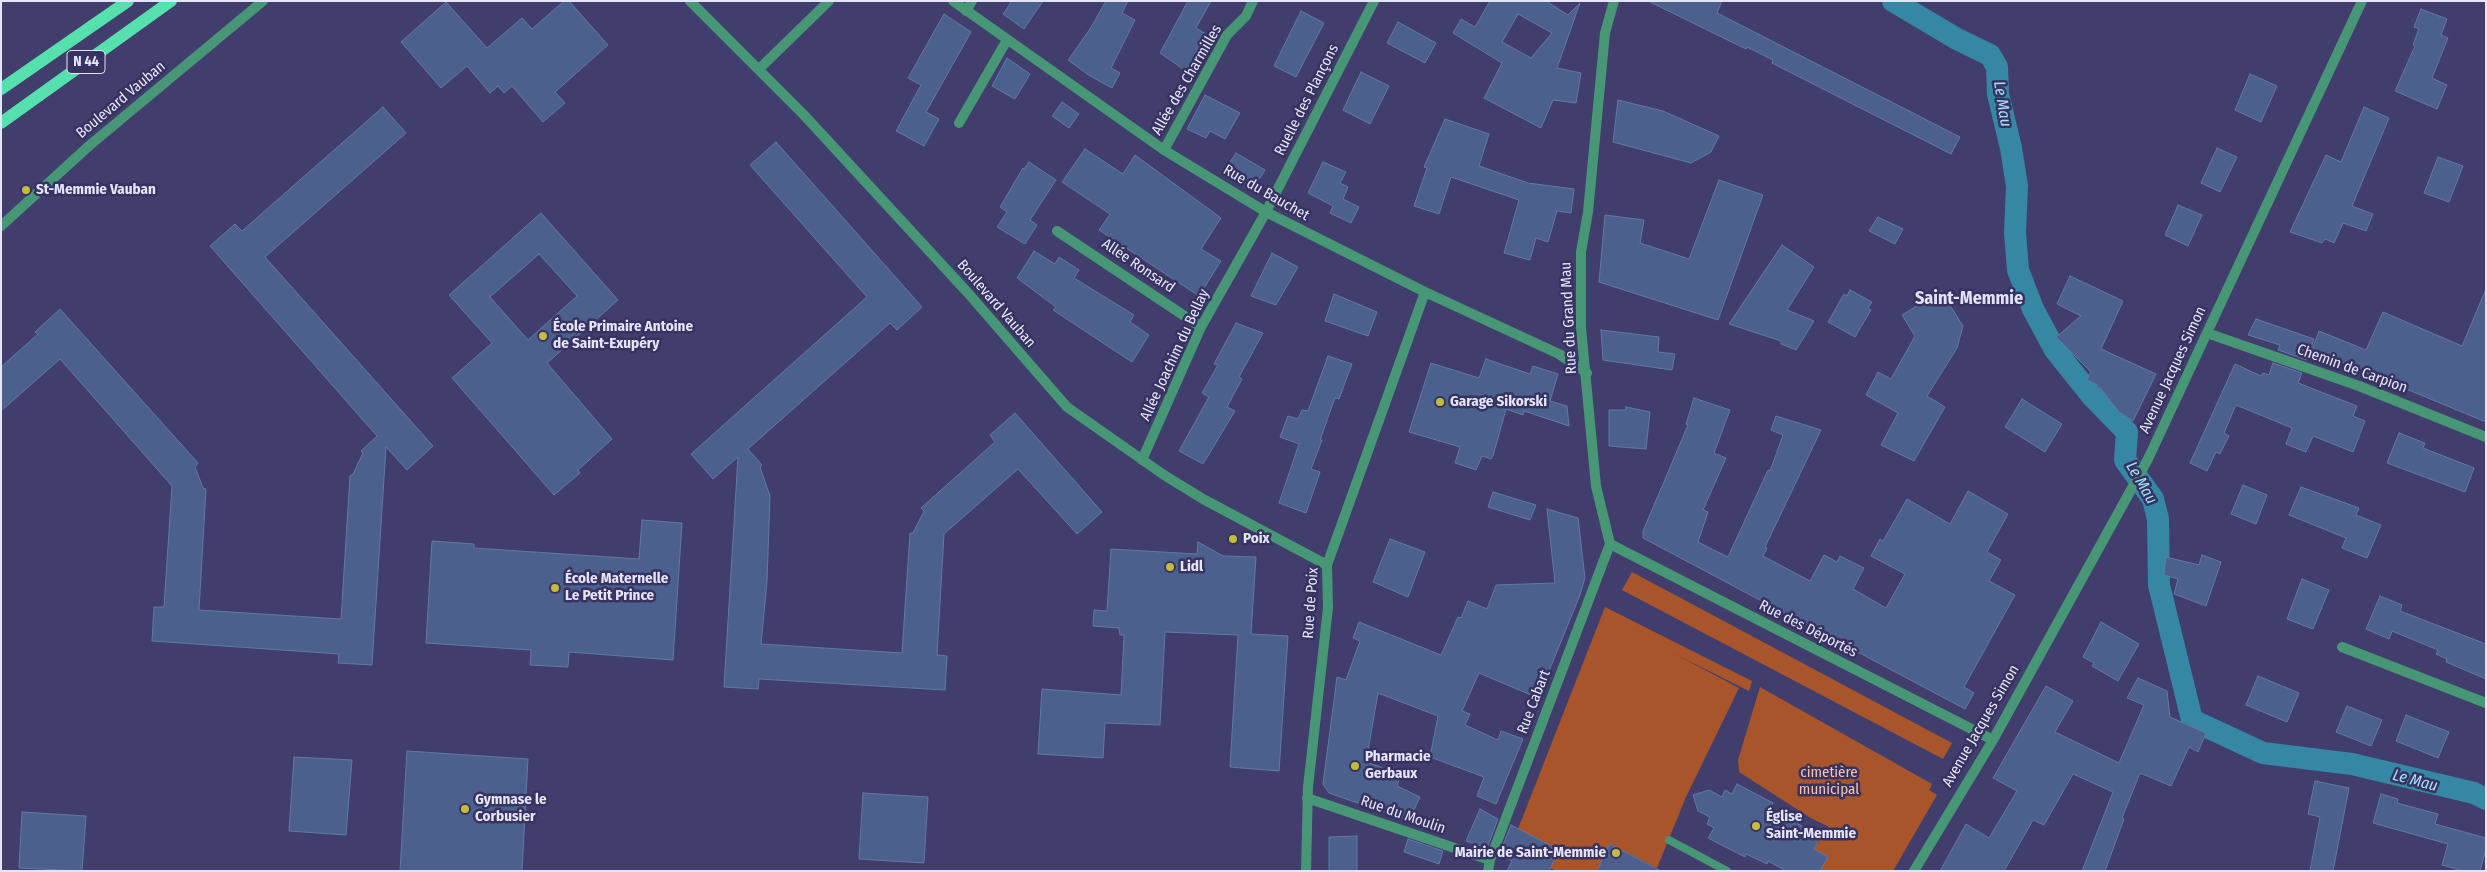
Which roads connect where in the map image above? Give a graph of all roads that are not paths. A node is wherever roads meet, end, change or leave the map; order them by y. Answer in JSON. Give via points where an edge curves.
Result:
{"nodes":[{"id":1,"x":128,"y":1,"type":"edge"},
{"id":2,"x":171,"y":1,"type":"edge"},
{"id":3,"x":263,"y":1,"type":"edge"},
{"id":4,"x":690,"y":1,"type":"edge"},
{"id":5,"x":829,"y":1,"type":"edge"},
{"id":6,"x":953,"y":1,"type":"edge"},
{"id":7,"x":972,"y":1,"type":"edge"},
{"id":8,"x":1253,"y":1,"type":"edge"},
{"id":9,"x":1374,"y":1,"type":"edge"},
{"id":10,"x":1614,"y":1,"type":"edge"},
{"id":11,"x":2362,"y":1,"type":"edge"},
{"id":12,"x":966,"y":11,"type":"junction"},
{"id":13,"x":1007,"y":40,"type":"junction"},
{"id":14,"x":758,"y":69,"type":"junction"},
{"id":15,"x":1,"y":90,"type":"edge"},
{"id":16,"x":1,"y":123,"type":"edge"},
{"id":17,"x":959,"y":123,"type":"dead end"},
{"id":18,"x":1164,"y":150,"type":"junction"},
{"id":19,"x":1266,"y":212,"type":"junction"},
{"id":20,"x":1,"y":226,"type":"edge"},
{"id":21,"x":1057,"y":231,"type":"dead end"},
{"id":22,"x":1425,"y":292,"type":"junction"},
{"id":23,"x":1201,"y":327,"type":"junction"},
{"id":24,"x":2207,"y":333,"type":"junction"},
{"id":25,"x":1586,"y":373,"type":"junction"},
{"id":26,"x":2486,"y":437,"type":"edge"},
{"id":27,"x":1142,"y":460,"type":"junction"},
{"id":28,"x":1610,"y":544,"type":"junction"},
{"id":29,"x":1327,"y":565,"type":"junction"},
{"id":30,"x":2342,"y":647,"type":"dead end"},
{"id":31,"x":2486,"y":703,"type":"edge"},
{"id":32,"x":1993,"y":740,"type":"junction"},
{"id":33,"x":1307,"y":798,"type":"junction"},
{"id":34,"x":1669,"y":840,"type":"dead end"},
{"id":35,"x":1490,"y":860,"type":"junction"},
{"id":36,"x":1306,"y":871,"type":"edge"},
{"id":37,"x":1488,"y":871,"type":"edge"},
{"id":38,"x":1727,"y":871,"type":"edge"},
{"id":39,"x":1914,"y":871,"type":"edge"}],
"edges":[{"from":1,"to":15,"type":"main road","number":"N 44"},
{"from":2,"to":16,"type":"main road","number":"N 44"},
{"from":3,"to":20,"type":"street","name":"Boulevard Vauban","via":[[90,145]]},
{"from":4,"to":14,"type":"street","name":"Boulevard Vauban"},
{"from":5,"to":14,"type":"street"},
{"from":6,"to":12,"type":"street","name":"Rue du Bauchet"},
{"from":7,"to":12,"type":"street"},
{"from":8,"to":18,"type":"street","name":"Allée des Charmilles","via":[[1246,16],[1227,35]]},
{"from":9,"to":19,"type":"street","name":"Ruelle des Plançons"},
{"from":10,"to":25,"type":"street","name":"Rue du Grand Mau","via":[[1605,33],[1588,212],[1581,252],[1581,328]]},
{"from":11,"to":24,"type":"street","name":"Avenue Jacques Simon"},
{"from":12,"to":13,"type":"street","name":"Rue du Bauchet"},
{"from":13,"to":17,"type":"street"},
{"from":13,"to":18,"type":"street","name":"Rue du Bauchet"},
{"from":14,"to":27,"type":"street","name":"Boulevard Vauban","via":[[955,279],[1067,407]]},
{"from":18,"to":19,"type":"street","name":"Rue du Bauchet"},
{"from":19,"to":22,"type":"street","name":"Rue du Bauchet"},
{"from":19,"to":23,"type":"street","name":"Allée Joachim du Bellay"},
{"from":21,"to":23,"type":"street","name":"Allée Ronsard"},
{"from":22,"to":25,"type":"street","name":"Rue du Bauchet","via":[[1559,354]]},
{"from":22,"to":29,"type":"street","name":"Rue de Poix"},
{"from":23,"to":27,"type":"street","name":"Allée Joachim du Bellay"},
{"from":24,"to":26,"type":"street","name":"Chemin de Carpion","via":[[2359,386]]},
{"from":24,"to":32,"type":"street","name":"Avenue Jacques Simon","via":[[2148,459]]},
{"from":25,"to":28,"type":"street","name":"Rue du Grand Mau","via":[[1596,486]]},
{"from":27,"to":29,"type":"street","name":"Boulevard Vauban","via":[[1203,499]]},
{"from":28,"to":32,"type":"street","name":"Rue des Déportés"},
{"from":28,"to":35,"type":"street","name":"Rue Cabart"},
{"from":29,"to":33,"type":"street","name":"Rue de Poix","via":[[1328,608]]},
{"from":30,"to":31,"type":"street"},
{"from":32,"to":39,"type":"street","name":"Avenue Jacques Simon"},
{"from":33,"to":35,"type":"street","name":"Rue du Moulin"},
{"from":33,"to":36,"type":"street","name":"Rue de Poix"},
{"from":34,"to":38,"type":"lane"},
{"from":35,"to":37,"type":"street","name":"Rue Cabart"}]}
